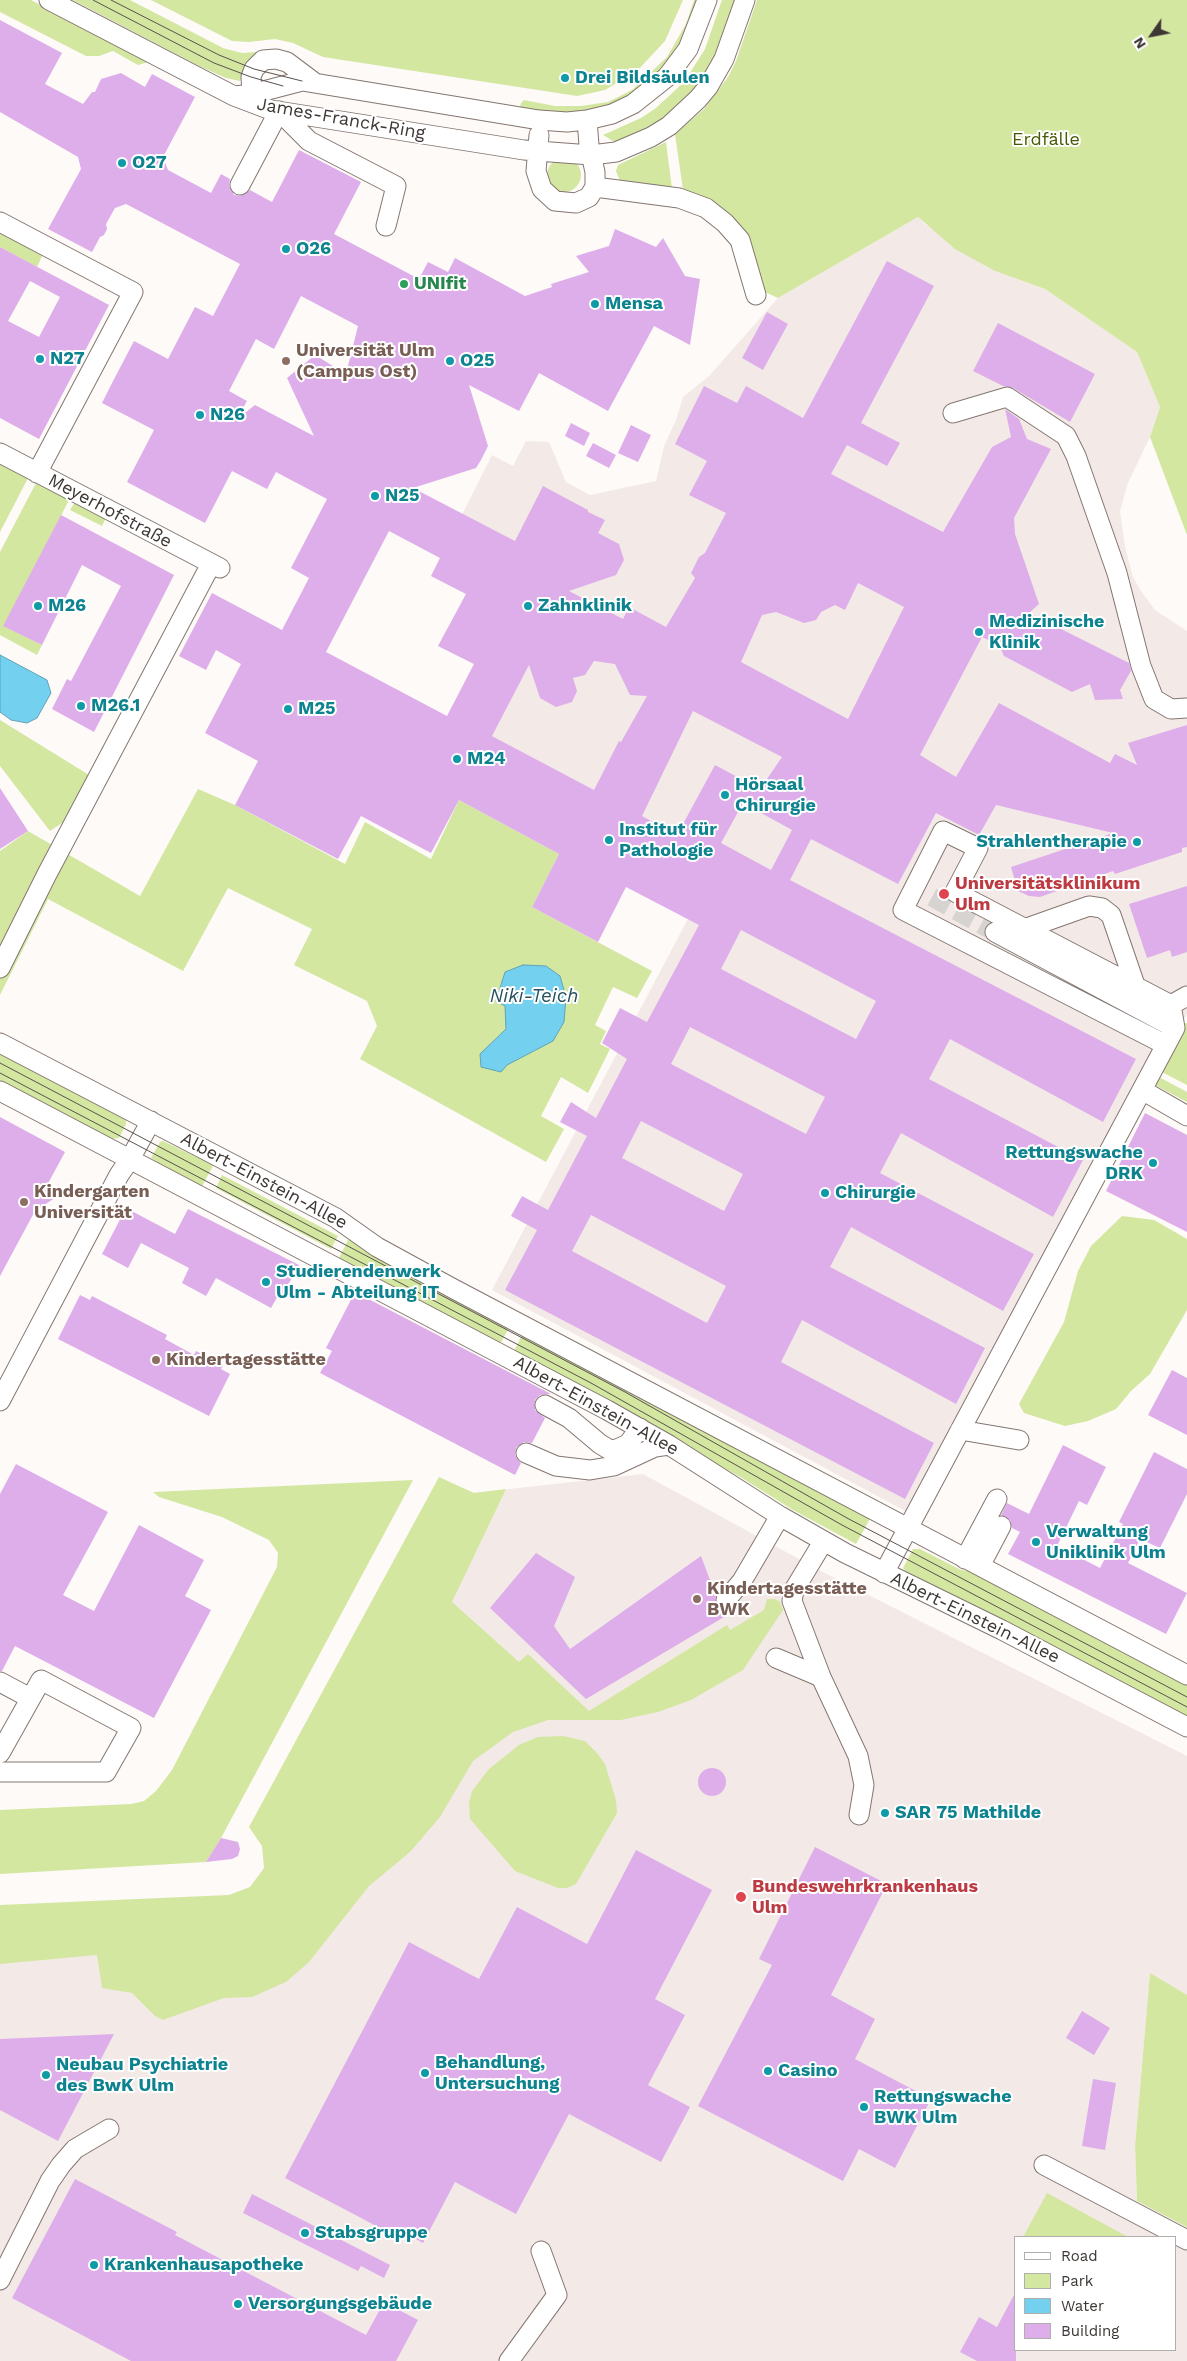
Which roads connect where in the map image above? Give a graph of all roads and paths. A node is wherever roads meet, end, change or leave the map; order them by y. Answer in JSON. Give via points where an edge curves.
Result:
{"nodes":[{"id":1,"x":49,"y":0,"type":"edge"},
{"id":2,"x":707,"y":0,"type":"edge"},
{"id":3,"x":716,"y":0,"type":"edge"},
{"id":4,"x":745,"y":0,"type":"edge"},
{"id":5,"x":317,"y":84,"type":"junction"},
{"id":6,"x":284,"y":86,"type":"junction"},
{"id":7,"x":257,"y":102,"type":"junction"},
{"id":8,"x":567,"y":122,"type":"junction"},
{"id":9,"x":588,"y":125,"type":"junction"},
{"id":10,"x":542,"y":139,"type":"junction"},
{"id":11,"x":591,"y":156,"type":"junction"},
{"id":12,"x":240,"y":185,"type":"dead end"},
{"id":13,"x":595,"y":187,"type":"junction"},
{"id":14,"x":0,"y":222,"type":"edge"},
{"id":15,"x":386,"y":226,"type":"dead end"},
{"id":16,"x":756,"y":295,"type":"dead end"},
{"id":17,"x":953,"y":414,"type":"dead end"},
{"id":18,"x":0,"y":453,"type":"edge"},
{"id":19,"x":37,"y":473,"type":"junction"},
{"id":20,"x":1187,"y":708,"type":"edge"},
{"id":21,"x":1027,"y":928,"type":"junction"},
{"id":22,"x":995,"y":932,"type":"tunnel mouth"},
{"id":23,"x":0,"y":968,"type":"edge"},
{"id":24,"x":1135,"y":985,"type":"junction"},
{"id":25,"x":1179,"y":1000,"type":"edge"},
{"id":26,"x":1175,"y":1028,"type":"junction"},
{"id":27,"x":0,"y":1043,"type":"edge"},
{"id":28,"x":1166,"y":1045,"type":"junction"},
{"id":29,"x":1142,"y":1090,"type":"junction"},
{"id":30,"x":0,"y":1092,"type":"edge"},
{"id":31,"x":1187,"y":1116,"type":"edge"},
{"id":32,"x":150,"y":1121,"type":"junction"},
{"id":33,"x":130,"y":1159,"type":"junction"},
{"id":34,"x":0,"y":1400,"type":"edge"},
{"id":35,"x":545,"y":1404,"type":"dead end"},
{"id":36,"x":640,"y":1428,"type":"junction"},
{"id":37,"x":960,"y":1430,"type":"junction"},
{"id":38,"x":1019,"y":1440,"type":"dead end"},
{"id":39,"x":669,"y":1445,"type":"junction"},
{"id":40,"x":526,"y":1453,"type":"dead end"},
{"id":41,"x":997,"y":1499,"type":"dead end"},
{"id":42,"x":780,"y":1516,"type":"junction"},
{"id":43,"x":1001,"y":1526,"type":"dead end"},
{"id":44,"x":908,"y":1528,"type":"junction"},
{"id":45,"x":823,"y":1542,"type":"junction"},
{"id":46,"x":972,"y":1562,"type":"junction"},
{"id":47,"x":884,"y":1573,"type":"junction"},
{"id":48,"x":726,"y":1600,"type":"dead end"},
{"id":49,"x":776,"y":1658,"type":"dead end"},
{"id":50,"x":1187,"y":1675,"type":"edge"},
{"id":51,"x":822,"y":1677,"type":"junction"},
{"id":52,"x":0,"y":1682,"type":"edge"},
{"id":53,"x":30,"y":1698,"type":"junction"},
{"id":54,"x":1187,"y":1727,"type":"edge"},
{"id":55,"x":0,"y":1753,"type":"edge"},
{"id":56,"x":0,"y":1772,"type":"edge"},
{"id":57,"x":860,"y":1816,"type":"dead end"},
{"id":58,"x":109,"y":2129,"type":"dead end"},
{"id":59,"x":1044,"y":2165,"type":"dead end"},
{"id":60,"x":1187,"y":2240,"type":"edge"},
{"id":61,"x":541,"y":2251,"type":"dead end"},
{"id":62,"x":0,"y":2280,"type":"edge"},
{"id":63,"x":509,"y":2361,"type":"edge"}],
"edges":[{"from":1,"to":7,"type":"street","name":"James-Franck-Ring"},
{"from":2,"to":9,"type":"street","via":[[688,49],[667,77],[633,104]]},
{"from":3,"to":9,"type":"street","via":[[698,52],[675,84],[629,117]]},
{"from":4,"to":11,"type":"street","name":"James-Franck-Ring","via":[[717,73],[688,109],[651,137],[616,152]]},
{"from":5,"to":6,"type":"street","via":[[302,81]]},
{"from":5,"to":7,"type":"street","via":[[287,62],[268,59],[254,68],[250,83]]},
{"from":5,"to":8,"type":"street"},
{"from":6,"to":7,"type":"street"},
{"from":6,"to":10,"type":"street"},
{"from":7,"to":10,"type":"street","name":"James-Franck-Ring","via":[[510,148]]},
{"from":7,"to":12,"type":"street"},
{"from":7,"to":15,"type":"street","via":[[309,141],[396,186]]},
{"from":8,"to":9,"type":"street"},
{"from":8,"to":10,"type":"street"},
{"from":9,"to":10,"type":"street"},
{"from":9,"to":11,"type":"street"},
{"from":10,"to":11,"type":"street","name":"James-Franck-Ring"},
{"from":10,"to":13,"type":"street","via":[[536,171],[539,184],[550,198],[576,204],[589,197]]},
{"from":11,"to":13,"type":"street","via":[[596,172]]},
{"from":13,"to":16,"type":"street","via":[[680,198],[706,208],[740,240]]},
{"from":14,"to":19,"type":"street","via":[[133,292]]},
{"from":17,"to":20,"type":"street","via":[[1007,397],[1066,436],[1117,573],[1141,666],[1154,699],[1171,709]]},
{"from":18,"to":19,"type":"street","name":"Meyerhofstraße"},
{"from":19,"to":23,"type":"street","name":"Meyerhofstraße","via":[[215,566],[47,874]]},
{"from":21,"to":24,"type":"street"},
{"from":21,"to":24,"type":"street","via":[[1089,906],[1102,908],[1111,915]]},
{"from":21,"to":28,"type":"street","via":[[955,892],[978,848],[943,831],[903,910]]},
{"from":22,"to":26,"type":"street"},
{"from":24,"to":25,"type":"street"},
{"from":25,"to":26,"type":"street"},
{"from":26,"to":28,"type":"street"},
{"from":27,"to":32,"type":"street","name":"Albert-Einstein-Allee"},
{"from":28,"to":29,"type":"street"},
{"from":29,"to":31,"type":"street"},
{"from":29,"to":37,"type":"street"},
{"from":30,"to":33,"type":"street","name":"Albert-Einstein-Allee"},
{"from":32,"to":33,"type":"street"},
{"from":32,"to":44,"type":"street","name":"Albert-Einstein-Allee","via":[[336,1218],[387,1253]]},
{"from":33,"to":34,"type":"street"},
{"from":33,"to":36,"type":"street","name":"Albert-Einstein-Allee"},
{"from":35,"to":36,"type":"street","via":[[610,1450],[628,1444]]},
{"from":36,"to":39,"type":"street","name":"Albert-Einstein-Allee"},
{"from":37,"to":38,"type":"street"},
{"from":37,"to":44,"type":"street"},
{"from":39,"to":40,"type":"street","via":[[650,1448],[614,1466],[590,1470],[556,1466]]},
{"from":39,"to":42,"type":"street","name":"Albert-Einstein-Allee"},
{"from":41,"to":46,"type":"street"},
{"from":42,"to":45,"type":"street","name":"Albert-Einstein-Allee"},
{"from":42,"to":48,"type":"street","via":[[742,1581]]},
{"from":43,"to":46,"type":"street"},
{"from":44,"to":46,"type":"street","name":"Albert-Einstein-Allee"},
{"from":44,"to":47,"type":"street"},
{"from":45,"to":47,"type":"street","name":"Albert-Einstein-Allee"},
{"from":45,"to":51,"type":"street","via":[[794,1590],[792,1601]]},
{"from":46,"to":50,"type":"street","name":"Albert-Einstein-Allee"},
{"from":47,"to":54,"type":"street","name":"Albert-Einstein-Allee","via":[[1002,1630]]},
{"from":49,"to":51,"type":"street"},
{"from":51,"to":57,"type":"street","via":[[858,1756],[864,1785]]},
{"from":52,"to":53,"type":"street"},
{"from":53,"to":55,"type":"street"},
{"from":53,"to":56,"type":"street","via":[[41,1680],[131,1728],[106,1772]]},
{"from":58,"to":62,"type":"street","via":[[75,2149],[61,2165]]},
{"from":59,"to":60,"type":"street"},
{"from":61,"to":63,"type":"street","via":[[557,2294]]}]}
